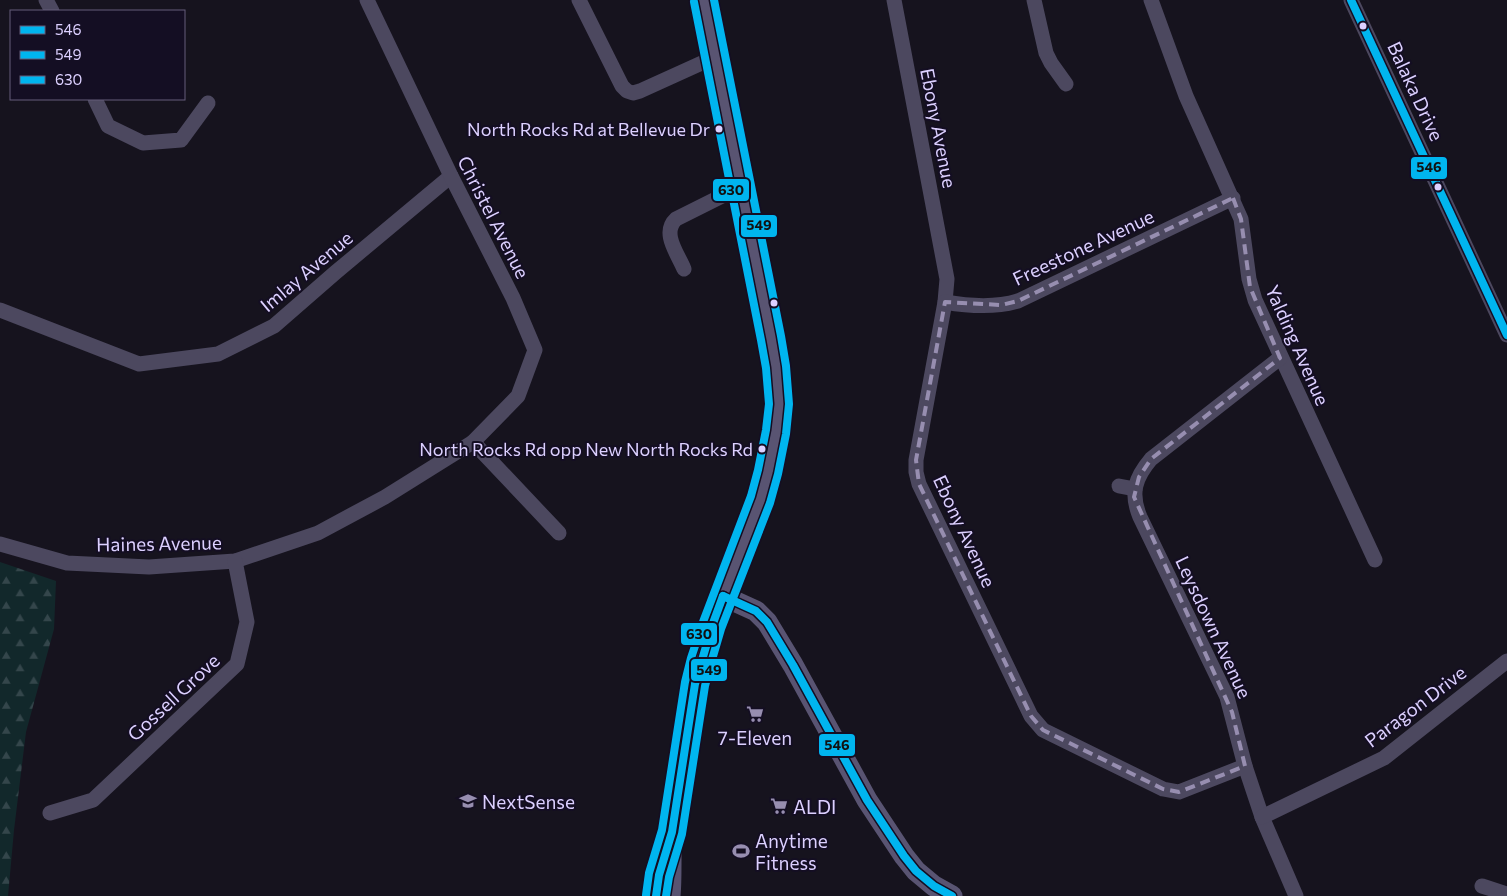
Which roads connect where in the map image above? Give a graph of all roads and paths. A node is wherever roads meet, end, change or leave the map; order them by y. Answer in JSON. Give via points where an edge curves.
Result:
{"nodes":[{"id":1,"x":367,"y":0,"type":"edge"},
{"id":2,"x":579,"y":0,"type":"edge"},
{"id":3,"x":704,"y":0,"type":"edge"},
{"id":4,"x":894,"y":0,"type":"edge"},
{"id":5,"x":1034,"y":0,"type":"edge"},
{"id":6,"x":1151,"y":0,"type":"edge"},
{"id":7,"x":1351,"y":0,"type":"edge"},
{"id":8,"x":715,"y":57,"type":"junction"},
{"id":9,"x":1066,"y":84,"type":"dead end"},
{"id":10,"x":95,"y":100,"type":"edge"},
{"id":11,"x":208,"y":103,"type":"dead end"},
{"id":12,"x":451,"y":176,"type":"junction"},
{"id":13,"x":741,"y":190,"type":"junction"},
{"id":14,"x":1233,"y":198,"type":"junction"},
{"id":15,"x":684,"y":269,"type":"dead end"},
{"id":16,"x":945,"y":302,"type":"junction"},
{"id":17,"x":0,"y":310,"type":"edge"},
{"id":18,"x":1507,"y":336,"type":"edge"},
{"id":19,"x":1280,"y":358,"type":"junction"},
{"id":20,"x":473,"y":442,"type":"junction"},
{"id":21,"x":1119,"y":486,"type":"dead end"},
{"id":22,"x":1135,"y":489,"type":"junction"},
{"id":23,"x":559,"y":533,"type":"dead end"},
{"id":24,"x":0,"y":544,"type":"edge"},
{"id":25,"x":1375,"y":560,"type":"dead end"},
{"id":26,"x":235,"y":561,"type":"junction"},
{"id":27,"x":723,"y":596,"type":"junction"},
{"id":28,"x":1507,"y":661,"type":"edge"},
{"id":29,"x":1245,"y":766,"type":"junction"},
{"id":30,"x":50,"y":813,"type":"dead end"},
{"id":31,"x":1262,"y":817,"type":"junction"},
{"id":32,"x":672,"y":832,"type":"junction"},
{"id":33,"x":1482,"y":886,"type":"dead end"},
{"id":34,"x":1507,"y":894,"type":"edge"},
{"id":35,"x":656,"y":896,"type":"edge"},
{"id":36,"x":670,"y":896,"type":"edge"},
{"id":37,"x":952,"y":896,"type":"edge"},
{"id":38,"x":1296,"y":896,"type":"edge"}],
"edges":[{"from":1,"to":12,"type":"street","name":"Christel Avenue"},
{"from":2,"to":8,"type":"street","via":[[617,78],[627,91],[640,91]]},
{"from":3,"to":8,"type":"main road"},
{"from":4,"to":16,"type":"street","name":"Ebony Avenue","via":[[946,272]]},
{"from":5,"to":9,"type":"street","via":[[1046,53]]},
{"from":6,"to":14,"type":"street","name":"Yalding Avenue","via":[[1186,96]]},
{"from":7,"to":18,"type":"street","name":"Balaka Drive"},
{"from":8,"to":13,"type":"main road"},
{"from":10,"to":11,"type":"street","via":[[108,126],[143,143],[181,140]]},
{"from":12,"to":17,"type":"street","name":"Imlay Avenue","via":[[274,326],[218,354],[139,364]]},
{"from":12,"to":20,"type":"street","name":"Christel Avenue","via":[[513,298],[535,350],[518,396]]},
{"from":13,"to":15,"type":"street","via":[[724,195],[671,223],[671,238]]},
{"from":13,"to":27,"type":"main road","via":[[776,366],[778,404],[776,432],[761,499]]},
{"from":14,"to":16,"type":"street","name":"Freestone Avenue","via":[[1018,301],[1001,305]]},
{"from":14,"to":19,"type":"street","name":"Yalding Avenue","via":[[1241,219],[1250,287]]},
{"from":16,"to":29,"type":"street","name":"Ebony Avenue","via":[[916,472],[1031,716],[1043,730],[1163,789],[1179,792]]},
{"from":19,"to":22,"type":"street","via":[[1151,459]]},
{"from":19,"to":25,"type":"street","name":"Yalding Avenue"},
{"from":20,"to":23,"type":"street"},
{"from":20,"to":26,"type":"street","name":"Haines Avenue","via":[[385,497],[318,533]]},
{"from":21,"to":22,"type":"street"},
{"from":22,"to":29,"type":"street","name":"Leysdown Avenue","via":[[1136,507],[1227,697]]},
{"from":24,"to":26,"type":"street","name":"Haines Avenue","via":[[66,563],[149,567]]},
{"from":26,"to":30,"type":"street","name":"Gossell Grove","via":[[247,622],[237,664],[93,800]]},
{"from":27,"to":32,"type":"main road","via":[[695,684]]},
{"from":27,"to":37,"type":"main road","via":[[756,611],[767,622],[867,800],[904,856],[934,886]]},
{"from":28,"to":31,"type":"street","name":"Paragon Drive","via":[[1384,758]]},
{"from":29,"to":31,"type":"street","name":"Leysdown Avenue"},
{"from":31,"to":38,"type":"street","name":"Leysdown Avenue"},
{"from":32,"to":35,"type":"main road"},
{"from":32,"to":36,"type":"main road"},
{"from":33,"to":34,"type":"street"}]}
